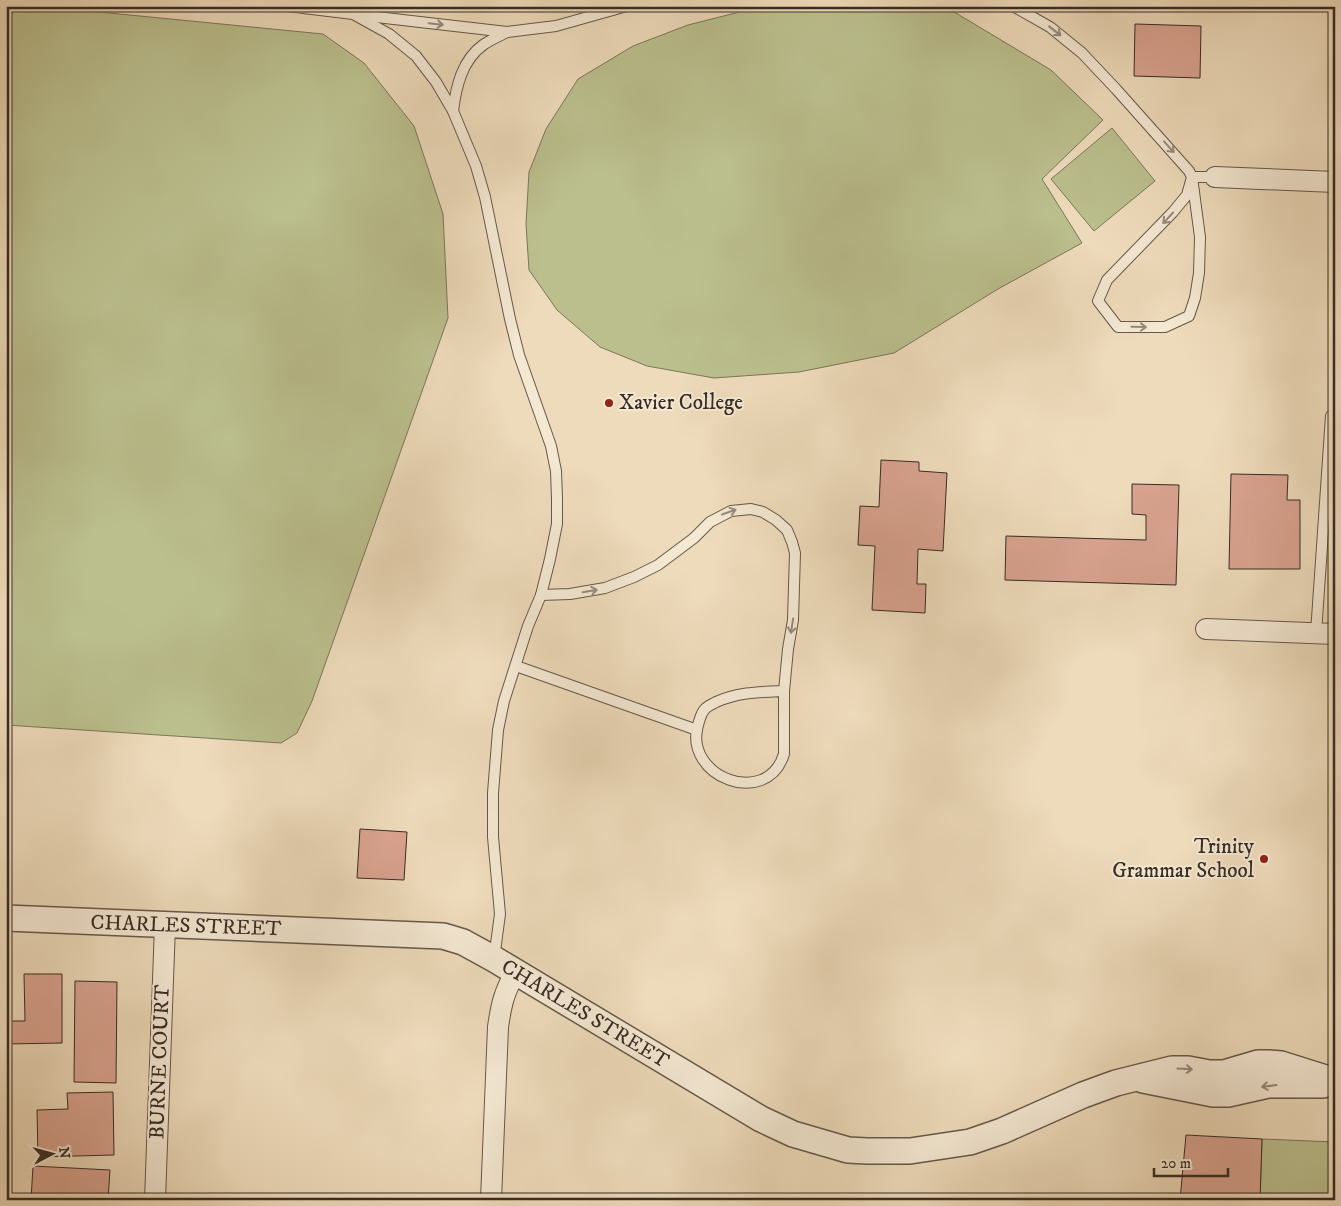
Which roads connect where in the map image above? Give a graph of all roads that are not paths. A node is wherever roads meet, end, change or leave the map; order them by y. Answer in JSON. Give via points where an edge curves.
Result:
{"nodes":[{"id":1,"x":287,"y":6,"type":"edge"},
{"id":2,"x":628,"y":6,"type":"edge"},
{"id":3,"x":1013,"y":6,"type":"edge"},
{"id":4,"x":353,"y":14,"type":"junction"},
{"id":5,"x":508,"y":32,"type":"junction"},
{"id":6,"x":453,"y":111,"type":"junction"},
{"id":7,"x":1192,"y":177,"type":"junction"},
{"id":8,"x":1215,"y":177,"type":"joint"},
{"id":9,"x":1335,"y":182,"type":"edge"},
{"id":10,"x":1335,"y":416,"type":"edge"},
{"id":11,"x":541,"y":595,"type":"junction"},
{"id":12,"x":1206,"y":629,"type":"dead end"},
{"id":13,"x":1325,"y":634,"type":"edge"},
{"id":14,"x":516,"y":666,"type":"junction"},
{"id":15,"x":784,"y":691,"type":"junction"},
{"id":16,"x":697,"y":730,"type":"junction"},
{"id":17,"x":6,"y":918,"type":"edge"},
{"id":18,"x":165,"y":925,"type":"junction"},
{"id":19,"x":494,"y":959,"type":"junction"},
{"id":20,"x":516,"y":972,"type":"junction"},
{"id":21,"x":1335,"y":1082,"type":"edge"},
{"id":22,"x":155,"y":1200,"type":"edge"},
{"id":23,"x":492,"y":1200,"type":"edge"}],
"edges":[{"from":1,"to":4,"type":"lane"},
{"from":2,"to":5,"type":"lane","via":[[556,26]]},
{"from":3,"to":7,"type":"lane","one_way":true,"via":[[1050,27],[1082,54],[1176,155]]},
{"from":4,"to":5,"type":"lane","one_way":true},
{"from":4,"to":6,"type":"lane","via":[[389,34],[416,56]]},
{"from":5,"to":6,"type":"lane","via":[[482,45],[468,60],[455,91]]},
{"from":6,"to":11,"type":"lane","via":[[485,197],[519,355],[551,446],[556,470],[557,524]]},
{"from":7,"to":7,"type":"lane","one_way":true,"via":[[1187,195],[1173,212],[1107,280],[1098,301],[1118,327],[1165,327],[1189,316],[1195,298],[1200,237]]},
{"from":7,"to":8,"type":"lane"},
{"from":8,"to":9,"type":"street"},
{"from":10,"to":13,"type":"lane","via":[[1331,416]]},
{"from":11,"to":14,"type":"lane"},
{"from":11,"to":15,"type":"lane","one_way":true,"via":[[605,588],[658,565],[719,516],[740,509],[763,512],[787,530],[795,553],[793,620]]},
{"from":12,"to":13,"type":"street"},
{"from":14,"to":16,"type":"lane"},
{"from":14,"to":19,"type":"lane","via":[[504,701],[494,762],[493,836],[500,914]]},
{"from":15,"to":16,"type":"lane","via":[[748,692],[725,698],[707,707]]},
{"from":15,"to":16,"type":"lane","via":[[784,754],[778,768],[766,778],[745,783],[719,776],[700,754]]},
{"from":17,"to":18,"type":"street","name":"CHARLES STREET"},
{"from":18,"to":19,"type":"street","name":"CHARLES STREET","via":[[443,936],[463,942]]},
{"from":18,"to":22,"type":"street","name":"BURNE COURT"},
{"from":19,"to":20,"type":"street","name":"CHARLES STREET"},
{"from":20,"to":21,"type":"street","name":"CHARLES STREET","via":[[761,1119],[793,1134],[848,1150],[910,1150],[970,1142],[1083,1095],[1138,1079],[1213,1094],[1268,1085],[1307,1086]]},
{"from":20,"to":23,"type":"street","via":[[504,995],[498,1027]]}]}
